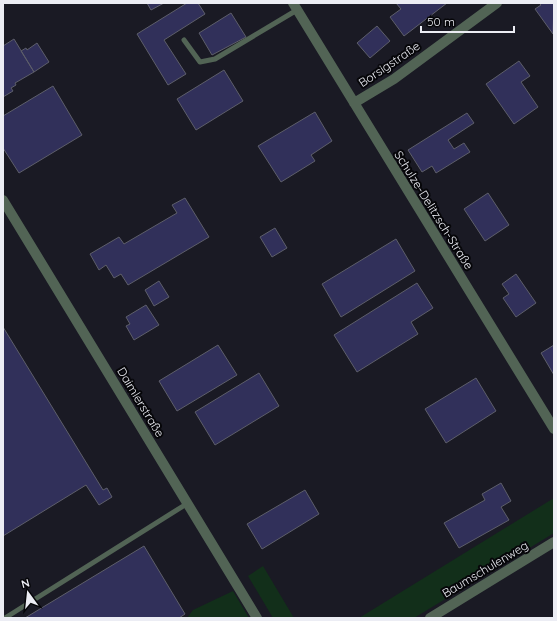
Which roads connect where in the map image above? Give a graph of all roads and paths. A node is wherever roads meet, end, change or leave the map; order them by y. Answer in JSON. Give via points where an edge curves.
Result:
{"nodes":[{"id":1,"x":497,"y":3,"type":"edge"},
{"id":2,"x":295,"y":6,"type":"edge"},
{"id":3,"x":184,"y":40,"type":"dead end"},
{"id":4,"x":354,"y":104,"type":"junction"},
{"id":5,"x":3,"y":200,"type":"edge"},
{"id":6,"x":554,"y":429,"type":"edge"},
{"id":7,"x":188,"y":503,"type":"junction"},
{"id":8,"x":554,"y":542,"type":"edge"},
{"id":9,"x":5,"y":618,"type":"edge"},
{"id":10,"x":257,"y":618,"type":"edge"},
{"id":11,"x":430,"y":618,"type":"edge"}],
"edges":[{"from":1,"to":4,"type":"street","name":"Borsigstraße","via":[[394,79]]},
{"from":2,"to":3,"type":"lane","via":[[215,59],[200,62]]},
{"from":2,"to":4,"type":"street","name":"Schulze-Delitzsch-Straße"},
{"from":4,"to":6,"type":"street","name":"Schulze-Delitzsch-Straße"},
{"from":5,"to":7,"type":"street","name":"Daimlerstraße"},
{"from":7,"to":9,"type":"lane"},
{"from":7,"to":10,"type":"street","name":"Daimlerstraße"},
{"from":8,"to":11,"type":"street","name":"Baumschulenweg"}]}
